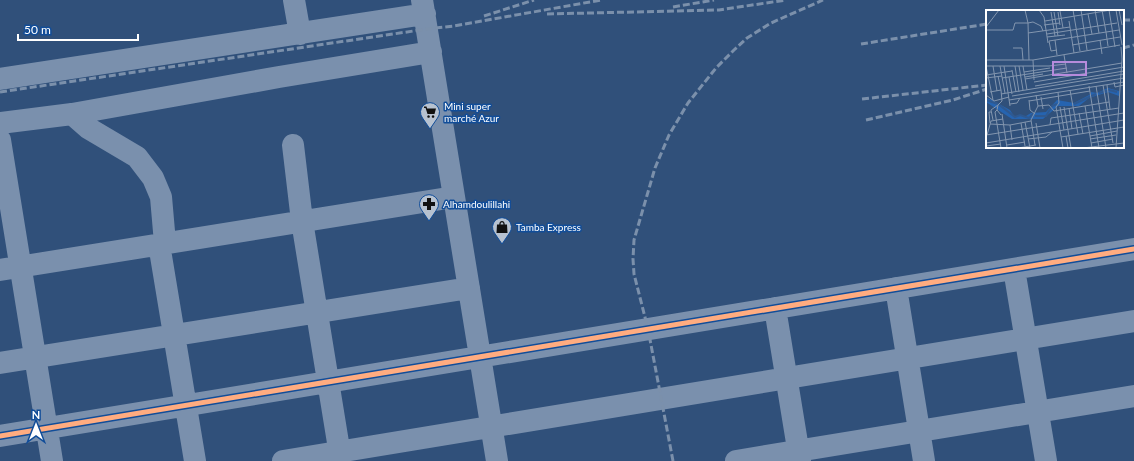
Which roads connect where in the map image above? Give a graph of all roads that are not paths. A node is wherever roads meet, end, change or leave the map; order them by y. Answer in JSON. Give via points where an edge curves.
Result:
{"nodes":[{"id":1,"x":294,"y":0,"type":"edge"},
{"id":2,"x":423,"y":7,"type":"edge"},
{"id":3,"x":300,"y":34,"type":"junction"},
{"id":4,"x":430,"y":52,"type":"junction"},
{"id":5,"x":0,"y":79,"type":"edge"},
{"id":6,"x":72,"y":114,"type":"junction"},
{"id":7,"x":0,"y":123,"type":"edge"},
{"id":8,"x":0,"y":140,"type":"edge"},
{"id":9,"x":293,"y":145,"type":"dead end"},
{"id":10,"x":454,"y":197,"type":"junction"},
{"id":11,"x":302,"y":221,"type":"junction"},
{"id":12,"x":162,"y":244,"type":"junction"},
{"id":13,"x":1134,"y":249,"type":"edge"},
{"id":14,"x":10,"y":268,"type":"edge"},
{"id":15,"x":1014,"y":269,"type":"junction"},
{"id":16,"x":469,"y":288,"type":"junction"},
{"id":17,"x":896,"y":288,"type":"junction"},
{"id":18,"x":775,"y":308,"type":"junction"},
{"id":19,"x":317,"y":312,"type":"junction"},
{"id":20,"x":1134,"y":321,"type":"edge"},
{"id":21,"x":174,"y":335,"type":"junction"},
{"id":22,"x":1026,"y":338,"type":"junction"},
{"id":23,"x":480,"y":356,"type":"junction"},
{"id":24,"x":36,"y":358,"type":"junction"},
{"id":25,"x":907,"y":358,"type":"junction"},
{"id":26,"x":0,"y":363,"type":"edge"},
{"id":27,"x":787,"y":378,"type":"junction"},
{"id":28,"x":328,"y":382,"type":"junction"},
{"id":29,"x":1134,"y":396,"type":"edge"},
{"id":30,"x":186,"y":405,"type":"junction"},
{"id":31,"x":1038,"y":412,"type":"junction"},
{"id":32,"x":492,"y":426,"type":"junction"},
{"id":33,"x":47,"y":428,"type":"junction"},
{"id":34,"x":919,"y":431,"type":"junction"},
{"id":35,"x":0,"y":436,"type":"edge"},
{"id":36,"x":341,"y":456,"type":"edge"},
{"id":37,"x":799,"y":456,"type":"edge"},
{"id":38,"x":52,"y":461,"type":"edge"},
{"id":39,"x":195,"y":461,"type":"edge"},
{"id":40,"x":283,"y":461,"type":"edge"},
{"id":41,"x":497,"y":461,"type":"edge"},
{"id":42,"x":736,"y":461,"type":"edge"},
{"id":43,"x":924,"y":461,"type":"edge"},
{"id":44,"x":1046,"y":461,"type":"edge"}],
"edges":[{"from":1,"to":3,"type":"street"},
{"from":2,"to":3,"type":"street"},
{"from":2,"to":4,"type":"street"},
{"from":3,"to":5,"type":"street"},
{"from":4,"to":6,"type":"street"},
{"from":4,"to":10,"type":"street"},
{"from":6,"to":7,"type":"street"},
{"from":6,"to":12,"type":"street","via":[[88,128],[137,157],[153,178],[161,197]]},
{"from":8,"to":14,"type":"street"},
{"from":9,"to":11,"type":"street"},
{"from":10,"to":11,"type":"street"},
{"from":10,"to":16,"type":"street"},
{"from":11,"to":12,"type":"street"},
{"from":11,"to":19,"type":"street"},
{"from":12,"to":14,"type":"street"},
{"from":12,"to":21,"type":"street"},
{"from":13,"to":15,"type":"street"},
{"from":14,"to":24,"type":"street"},
{"from":15,"to":17,"type":"street"},
{"from":15,"to":22,"type":"street"},
{"from":16,"to":19,"type":"street"},
{"from":16,"to":23,"type":"street"},
{"from":17,"to":18,"type":"street"},
{"from":17,"to":25,"type":"street"},
{"from":18,"to":23,"type":"street"},
{"from":18,"to":27,"type":"street"},
{"from":19,"to":21,"type":"street"},
{"from":19,"to":28,"type":"street"},
{"from":20,"to":22,"type":"street"},
{"from":21,"to":24,"type":"street"},
{"from":21,"to":30,"type":"street"},
{"from":22,"to":25,"type":"street"},
{"from":22,"to":31,"type":"street"},
{"from":23,"to":28,"type":"street"},
{"from":23,"to":32,"type":"street"},
{"from":24,"to":26,"type":"street"},
{"from":24,"to":33,"type":"street"},
{"from":25,"to":27,"type":"street"},
{"from":25,"to":34,"type":"street"},
{"from":27,"to":32,"type":"street"},
{"from":27,"to":37,"type":"street"},
{"from":28,"to":30,"type":"street"},
{"from":28,"to":36,"type":"street"},
{"from":29,"to":31,"type":"street"},
{"from":30,"to":33,"type":"street"},
{"from":30,"to":39,"type":"street"},
{"from":31,"to":34,"type":"street"},
{"from":31,"to":44,"type":"street"},
{"from":32,"to":36,"type":"street"},
{"from":32,"to":41,"type":"street"},
{"from":33,"to":35,"type":"street"},
{"from":33,"to":38,"type":"street"},
{"from":34,"to":37,"type":"street"},
{"from":34,"to":43,"type":"street"},
{"from":36,"to":40,"type":"street"},
{"from":37,"to":42,"type":"street"}]}
